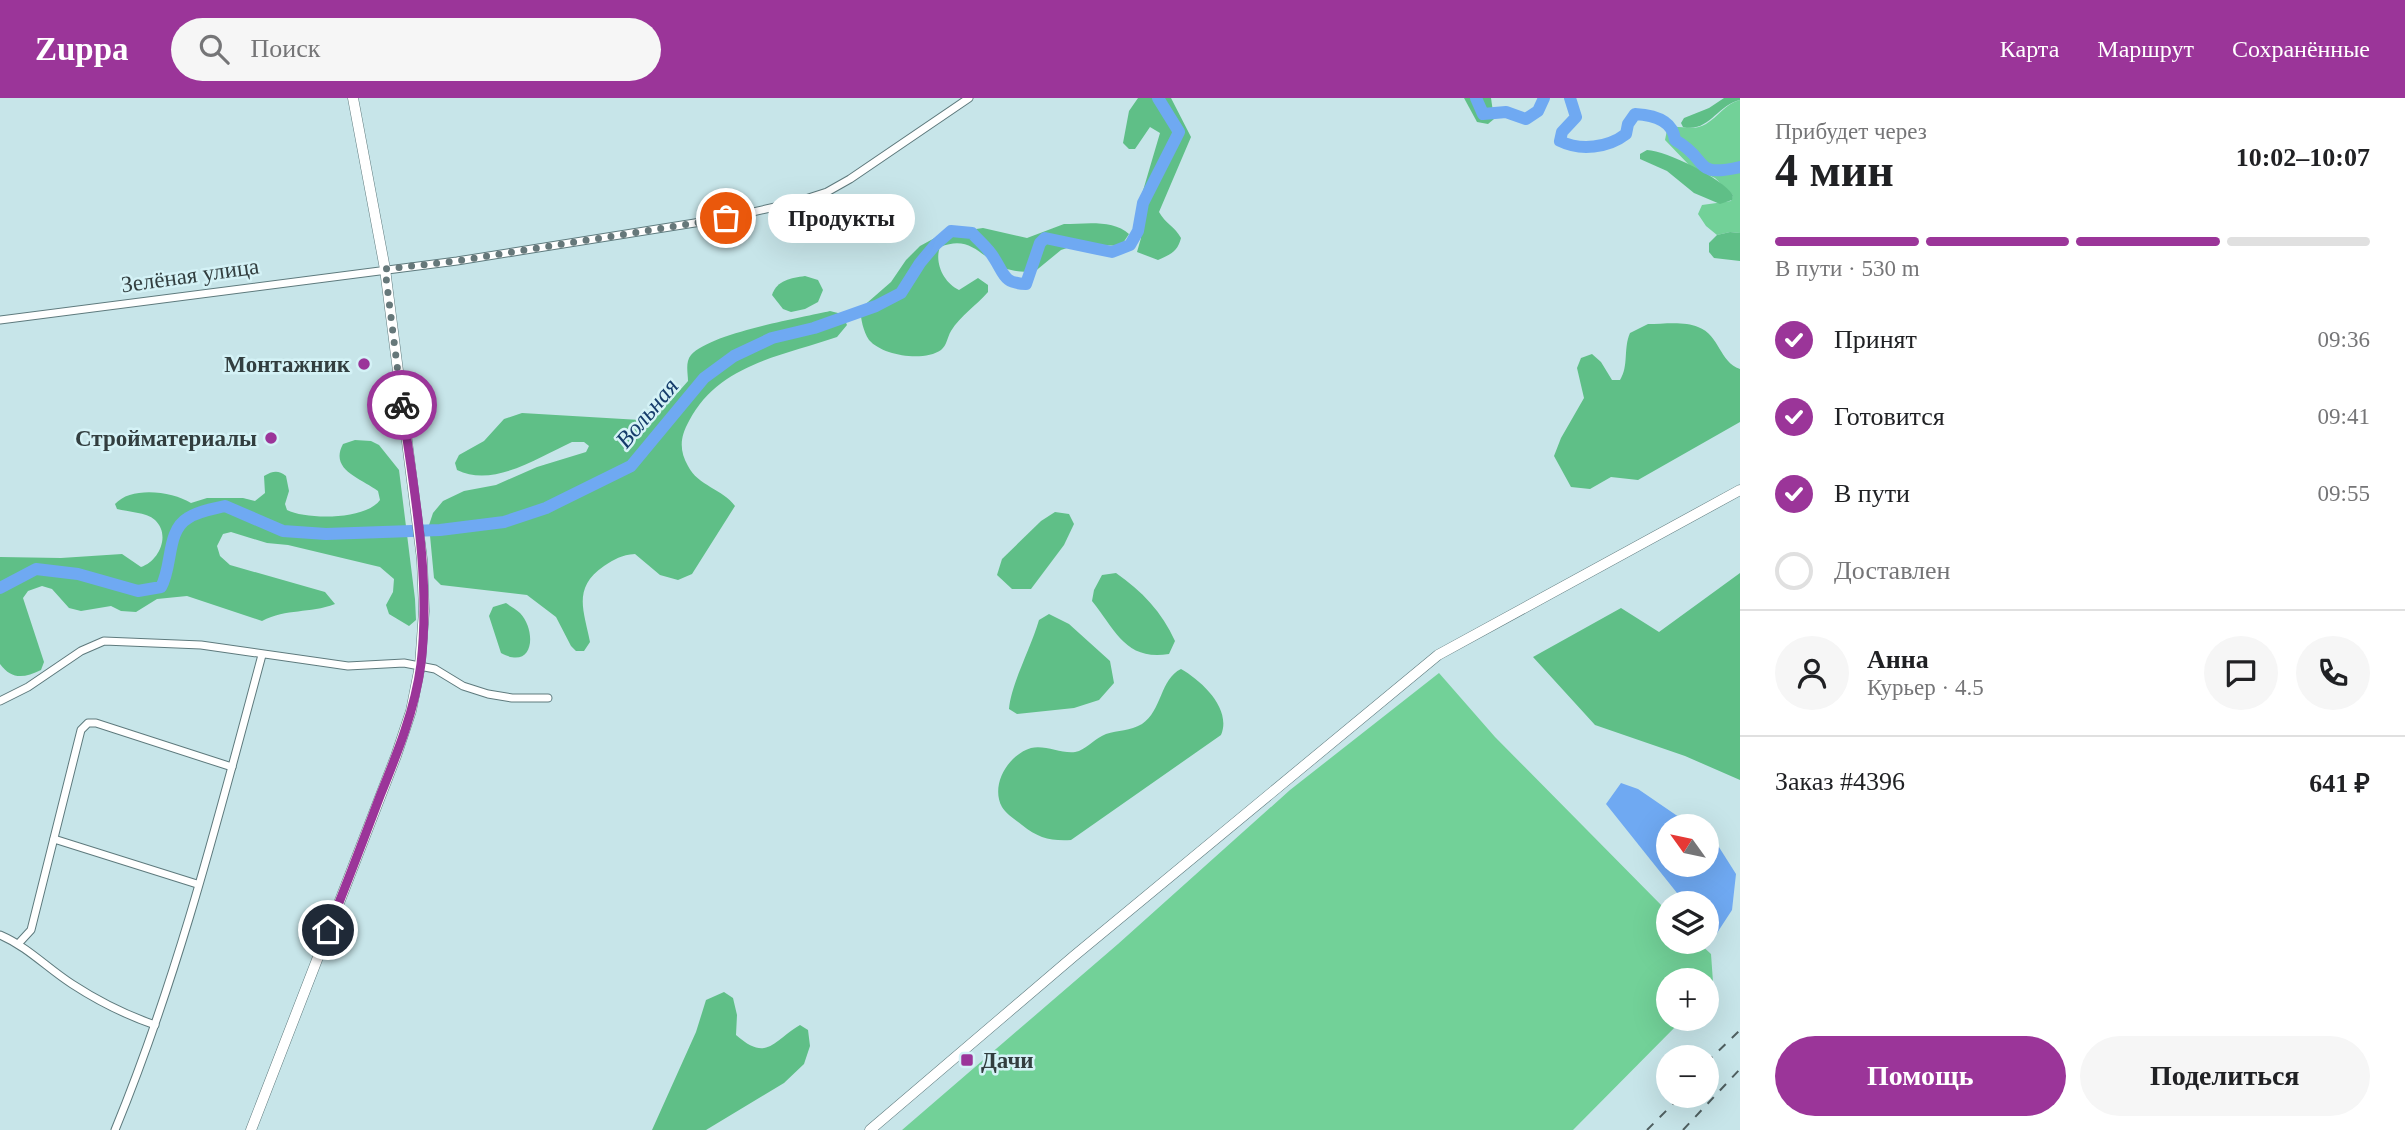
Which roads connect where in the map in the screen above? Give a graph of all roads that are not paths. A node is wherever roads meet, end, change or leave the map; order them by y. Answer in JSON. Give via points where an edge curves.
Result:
{"nodes":[{"id":1,"x":353,"y":98,"type":"edge"},
{"id":2,"x":969,"y":98,"type":"edge"},
{"id":3,"x":385,"y":269,"type":"junction"},
{"id":4,"x":0,"y":320,"type":"edge"},
{"id":5,"x":1740,"y":490,"type":"edge"},
{"id":6,"x":262,"y":655,"type":"junction"},
{"id":7,"x":420,"y":666,"type":"junction"},
{"id":8,"x":548,"y":698,"type":"dead end"},
{"id":9,"x":0,"y":701,"type":"edge"},
{"id":10,"x":232,"y":767,"type":"junction"},
{"id":11,"x":54,"y":839,"type":"junction"},
{"id":12,"x":197,"y":884,"type":"junction"},
{"id":13,"x":0,"y":935,"type":"edge"},
{"id":14,"x":19,"y":943,"type":"junction"},
{"id":15,"x":155,"y":1025,"type":"junction"},
{"id":16,"x":116,"y":1130,"type":"edge"},
{"id":17,"x":251,"y":1130,"type":"edge"},
{"id":18,"x":870,"y":1130,"type":"edge"}],
"edges":[{"from":1,"to":3,"type":"street"},
{"from":2,"to":3,"type":"street","name":"Зелёная улица","via":[[850,179],[793,203],[596,240]]},
{"from":3,"to":4,"type":"street","name":"Зелёная улица"},
{"from":3,"to":7,"type":"street","via":[[422,559]]},
{"from":5,"to":18,"type":"street","via":[[1438,655]]},
{"from":6,"to":7,"type":"street","via":[[348,666]]},
{"from":6,"to":9,"type":"street","via":[[201,645],[104,642],[91,645]]},
{"from":6,"to":10,"type":"street"},
{"from":7,"to":8,"type":"street","via":[[488,694]]},
{"from":7,"to":17,"type":"street","via":[[396,756]]},
{"from":10,"to":11,"type":"street","via":[[88,723],[81,730]]},
{"from":10,"to":12,"type":"street"},
{"from":11,"to":12,"type":"street"},
{"from":11,"to":14,"type":"street","via":[[31,930]]},
{"from":12,"to":15,"type":"street"},
{"from":13,"to":14,"type":"street"},
{"from":14,"to":15,"type":"street","via":[[69,983]]},
{"from":15,"to":16,"type":"street"}]}
